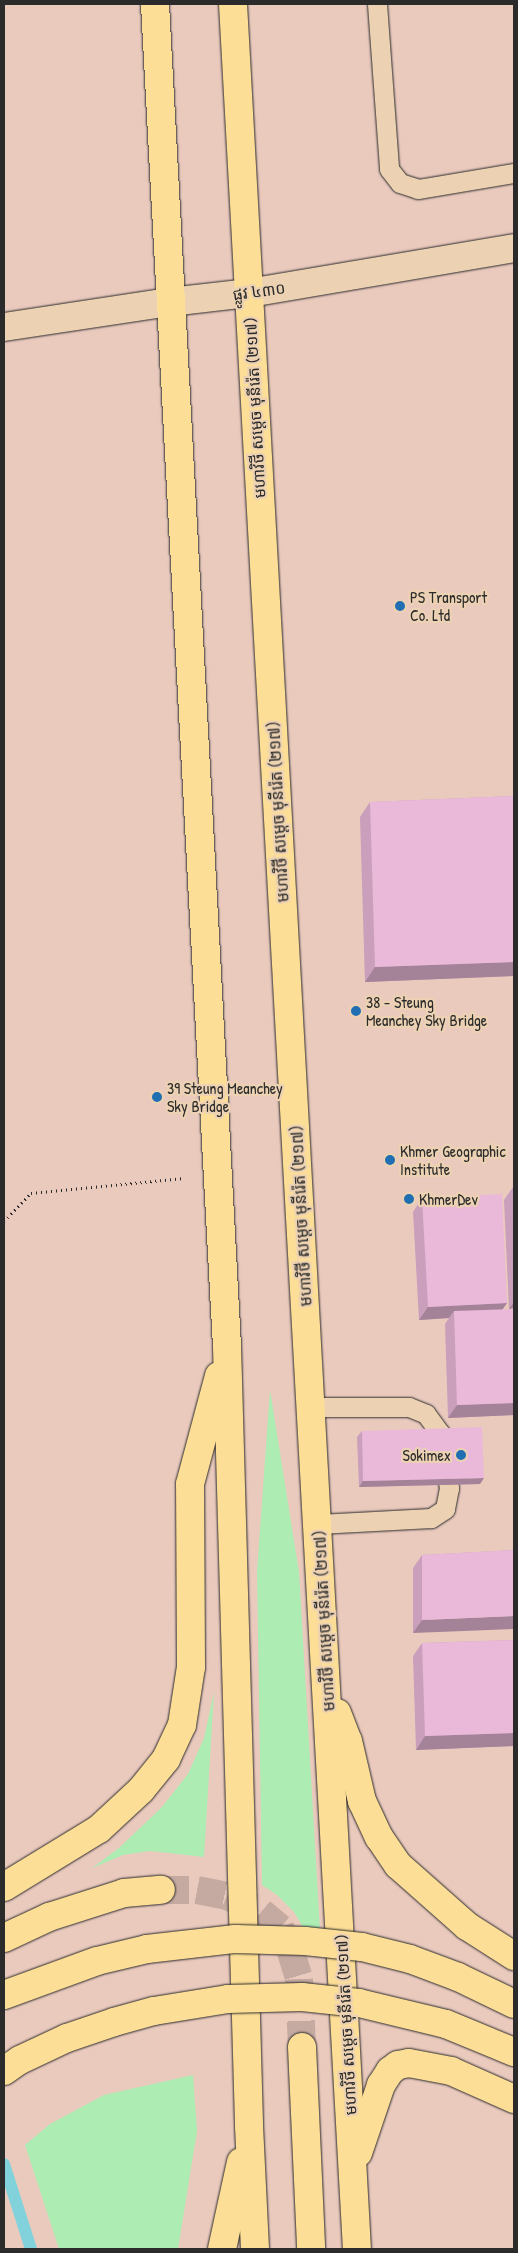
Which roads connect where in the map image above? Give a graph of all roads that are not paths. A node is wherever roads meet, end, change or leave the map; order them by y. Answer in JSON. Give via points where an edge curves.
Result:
{"nodes":[{"id":1,"x":155,"y":4,"type":"edge"},
{"id":2,"x":233,"y":4,"type":"edge"},
{"id":3,"x":377,"y":4,"type":"edge"},
{"id":4,"x":514,"y":173,"type":"edge"},
{"id":5,"x":514,"y":248,"type":"edge"},
{"id":6,"x":249,"y":293,"type":"junction"},
{"id":7,"x":170,"y":302,"type":"junction"},
{"id":8,"x":4,"y":327,"type":"edge"},
{"id":9,"x":227,"y":1346,"type":"junction"},
{"id":10,"x":312,"y":1407,"type":"junction"},
{"id":11,"x":318,"y":1524,"type":"junction"},
{"id":12,"x":328,"y":1688,"type":"junction"},
{"id":13,"x":4,"y":1887,"type":"edge"},
{"id":14,"x":160,"y":1890,"type":"tunnel mouth"},
{"id":15,"x":4,"y":1938,"type":"edge"},
{"id":16,"x":514,"y":1956,"type":"edge"},
{"id":17,"x":4,"y":1995,"type":"edge"},
{"id":18,"x":514,"y":2004,"type":"edge"},
{"id":19,"x":302,"y":2047,"type":"tunnel mouth"},
{"id":20,"x":514,"y":2052,"type":"edge"},
{"id":21,"x":4,"y":2071,"type":"edge"},
{"id":22,"x":514,"y":2099,"type":"edge"},
{"id":23,"x":249,"y":2126,"type":"junction"},
{"id":24,"x":353,"y":2166,"type":"junction"},
{"id":25,"x":222,"y":2249,"type":"edge"},
{"id":26,"x":255,"y":2249,"type":"edge"},
{"id":27,"x":311,"y":2249,"type":"edge"},
{"id":28,"x":356,"y":2249,"type":"edge"}],
"edges":[{"from":1,"to":7,"type":"main road"},
{"from":2,"to":6,"type":"main road","name":"មហាវិថី សម្តេច មុនីរ៉េត (២១៧)"},
{"from":3,"to":4,"type":"lane","via":[[389,169],[400,184],[418,189]]},
{"from":5,"to":6,"type":"street","name":"ផ្លូវ ៤៣០"},
{"from":6,"to":7,"type":"street","name":"ផ្លូវ ៤៣០"},
{"from":6,"to":10,"type":"main road","name":"មហាវិថី សម្តេច មុនីរ៉េត (២១៧)"},
{"from":7,"to":8,"type":"street","name":"ផ្លូវ ៤៣០"},
{"from":7,"to":9,"type":"main road"},
{"from":9,"to":13,"type":"main road","via":[[190,1484],[191,1667],[182,1725],[166,1759],[141,1790],[99,1829]]},
{"from":9,"to":23,"type":"main road"},
{"from":10,"to":11,"type":"main road","name":"មហាវិថី សម្តេច មុនីរ៉េត (២១៧)"},
{"from":10,"to":11,"type":"lane","via":[[409,1407],[426,1414],[440,1433],[449,1488],[445,1509],[431,1518]]},
{"from":11,"to":12,"type":"main road","name":"មហាវិថី សម្តេច មុនីរ៉េត (២១៧)"},
{"from":12,"to":16,"type":"main road","via":[[348,1741],[362,1801],[378,1837],[398,1865],[467,1926]]},
{"from":12,"to":24,"type":"main road","name":"មហាវិថី សម្តេច មុនីរ៉េត (២១៧)"},
{"from":14,"to":15,"type":"main road","via":[[124,1894],[50,1917]]},
{"from":17,"to":18,"type":"main road","bridge":true,"via":[[62,1972],[156,1948],[235,1940],[305,1941],[362,1947],[410,1959],[458,1977]]},
{"from":19,"to":27,"type":"main road"},
{"from":20,"to":21,"type":"main road","bridge":true,"via":[[446,2024],[359,2003],[302,1997],[228,1998],[154,2011],[114,2022],[67,2038]]},
{"from":22,"to":24,"type":"main road","via":[[451,2070],[409,2063],[398,2065],[381,2085]]},
{"from":23,"to":25,"type":"main road"},
{"from":23,"to":26,"type":"main road"},
{"from":24,"to":28,"type":"main road","name":"មហាវិថី សម្តេច មុនីរ៉េត (២១៧)"}]}
